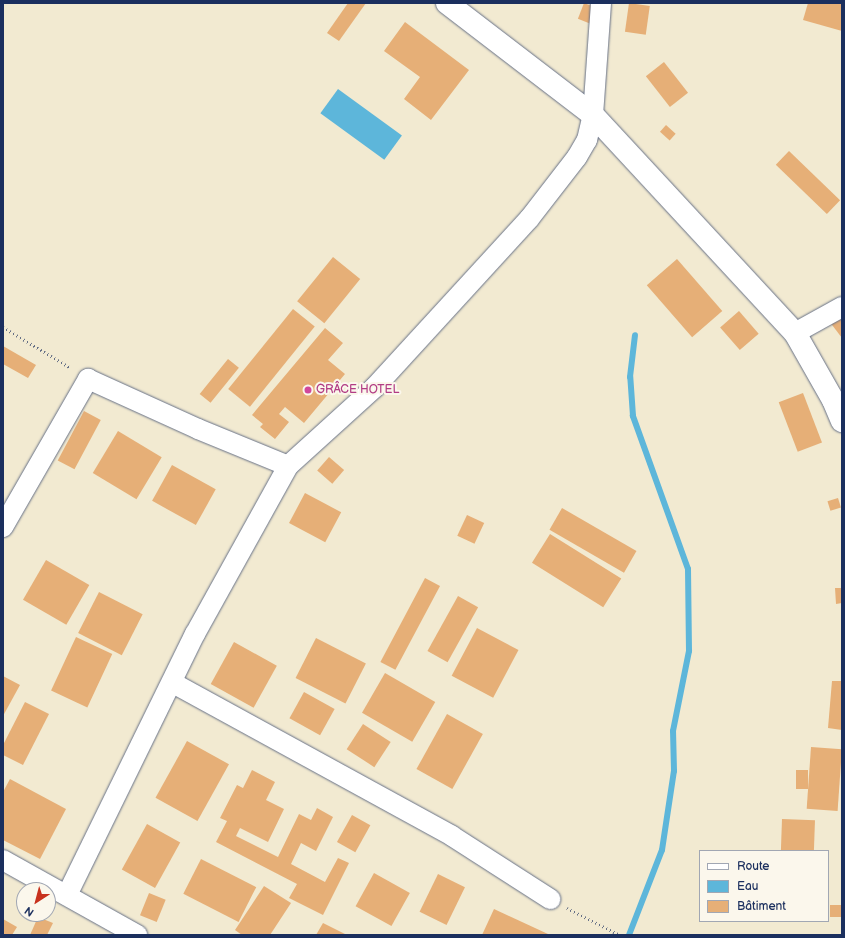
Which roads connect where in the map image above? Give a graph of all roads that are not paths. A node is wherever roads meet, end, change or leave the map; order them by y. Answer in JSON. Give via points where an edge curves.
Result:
{"nodes":[{"id":1,"x":447,"y":3,"type":"edge"},
{"id":2,"x":601,"y":3,"type":"edge"},
{"id":3,"x":593,"y":115,"type":"junction"},
{"id":4,"x":842,"y":307,"type":"edge"},
{"id":5,"x":795,"y":333,"type":"junction"},
{"id":6,"x":838,"y":400,"type":"edge"},
{"id":7,"x":842,"y":421,"type":"edge"},
{"id":8,"x":288,"y":466,"type":"junction"},
{"id":9,"x":3,"y":527,"type":"edge"},
{"id":10,"x":173,"y":682,"type":"junction"},
{"id":11,"x":3,"y":860,"type":"edge"},
{"id":12,"x":67,"y":895,"type":"junction"},
{"id":13,"x":550,"y":898,"type":"road end"},
{"id":14,"x":137,"y":935,"type":"edge"}],
"edges":[{"from":1,"to":3,"type":"street"},
{"from":2,"to":3,"type":"street"},
{"from":3,"to":5,"type":"street"},
{"from":3,"to":8,"type":"street","via":[[587,140],[577,157],[528,219],[375,387]]},
{"from":4,"to":5,"type":"street"},
{"from":5,"to":6,"type":"street"},
{"from":6,"to":7,"type":"street"},
{"from":8,"to":9,"type":"street","via":[[88,379]]},
{"from":8,"to":10,"type":"street","via":[[213,600]]},
{"from":10,"to":12,"type":"street"},
{"from":10,"to":13,"type":"street","via":[[452,836]]},
{"from":11,"to":12,"type":"street"},
{"from":12,"to":14,"type":"street"}]}
